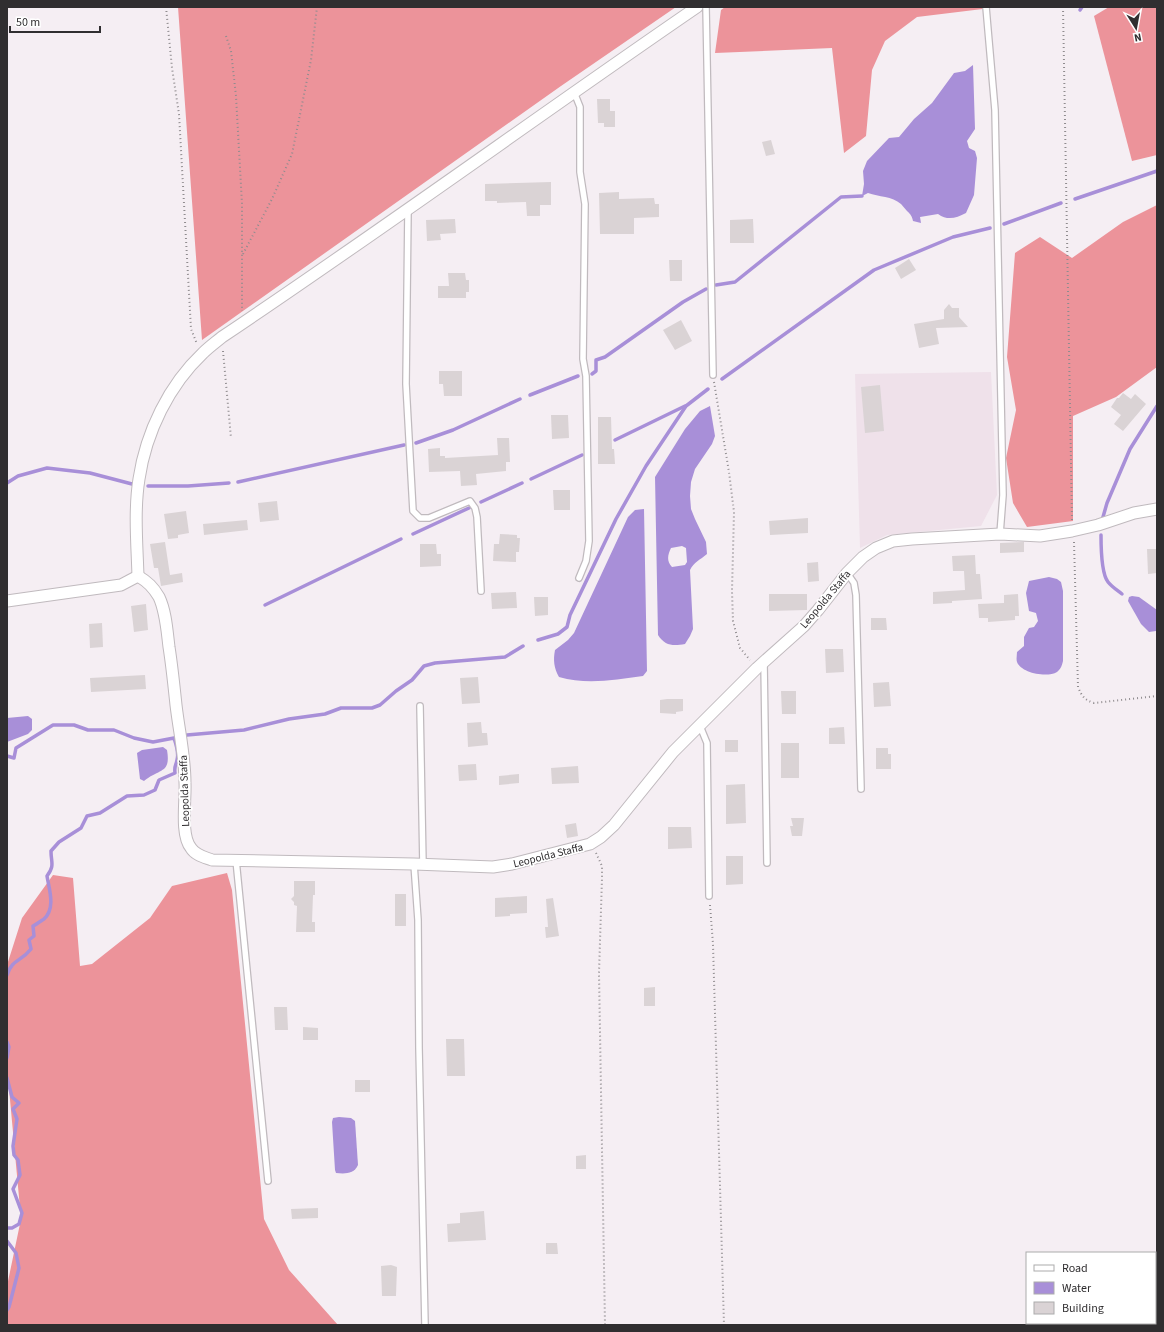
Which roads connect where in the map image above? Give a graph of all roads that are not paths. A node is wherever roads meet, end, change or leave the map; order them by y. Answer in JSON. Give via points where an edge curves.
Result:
{"nodes":[{"id":1,"x":697,"y":7,"type":"edge"},
{"id":2,"x":706,"y":7,"type":"edge"},
{"id":3,"x":986,"y":7,"type":"edge"},
{"id":4,"x":574,"y":92,"type":"junction"},
{"id":5,"x":408,"y":210,"type":"junction"},
{"id":6,"x":713,"y":375,"type":"road end"},
{"id":7,"x":1157,"y":509,"type":"edge"},
{"id":8,"x":1000,"y":534,"type":"junction"},
{"id":9,"x":847,"y":573,"type":"junction"},
{"id":10,"x":138,"y":576,"type":"junction"},
{"id":11,"x":580,"y":578,"type":"dead end"},
{"id":12,"x":481,"y":591,"type":"dead end"},
{"id":13,"x":7,"y":601,"type":"edge"},
{"id":14,"x":761,"y":665,"type":"junction"},
{"id":15,"x":420,"y":706,"type":"dead end"},
{"id":16,"x":700,"y":726,"type":"junction"},
{"id":17,"x":861,"y":789,"type":"dead end"},
{"id":18,"x":236,"y":860,"type":"junction"},
{"id":19,"x":767,"y":863,"type":"dead end"},
{"id":20,"x":418,"y":864,"type":"junction"},
{"id":21,"x":709,"y":896,"type":"road end"},
{"id":22,"x":268,"y":1181,"type":"dead end"},
{"id":23,"x":425,"y":1325,"type":"edge"}],
"edges":[{"from":1,"to":4,"type":"street"},
{"from":2,"to":6,"type":"lane"},
{"from":3,"to":8,"type":"lane","via":[[995,110],[1003,495]]},
{"from":4,"to":5,"type":"street"},
{"from":4,"to":11,"type":"lane","via":[[580,107],[580,172],[585,204],[583,359],[586,376],[589,541]]},
{"from":5,"to":10,"type":"street","via":[[222,337],[187,370],[169,396],[144,451],[137,511]]},
{"from":5,"to":12,"type":"lane","via":[[406,384],[413,511],[420,518],[429,518],[470,501],[477,517]]},
{"from":7,"to":8,"type":"street","name":"Leopolda Staffa","via":[[1134,513],[1072,532],[1040,536]]},
{"from":8,"to":9,"type":"street","name":"Leopolda Staffa","via":[[893,541],[863,557]]},
{"from":9,"to":14,"type":"street","name":"Leopolda Staffa","via":[[804,626]]},
{"from":9,"to":17,"type":"lane","via":[[854,583],[856,595]]},
{"from":10,"to":13,"type":"street","via":[[121,585]]},
{"from":10,"to":18,"type":"street","name":"Leopolda Staffa","via":[[150,584],[159,597],[167,626],[184,762],[184,822],[190,848],[212,860]]},
{"from":14,"to":16,"type":"street","name":"Leopolda Staffa"},
{"from":14,"to":19,"type":"lane"},
{"from":15,"to":20,"type":"lane"},
{"from":16,"to":20,"type":"street","name":"Leopolda Staffa","via":[[673,752],[614,825],[590,844],[493,867]]},
{"from":16,"to":21,"type":"lane","via":[[707,744]]},
{"from":18,"to":20,"type":"street","name":"Leopolda Staffa"},
{"from":18,"to":22,"type":"lane"},
{"from":20,"to":23,"type":"lane"}]}
